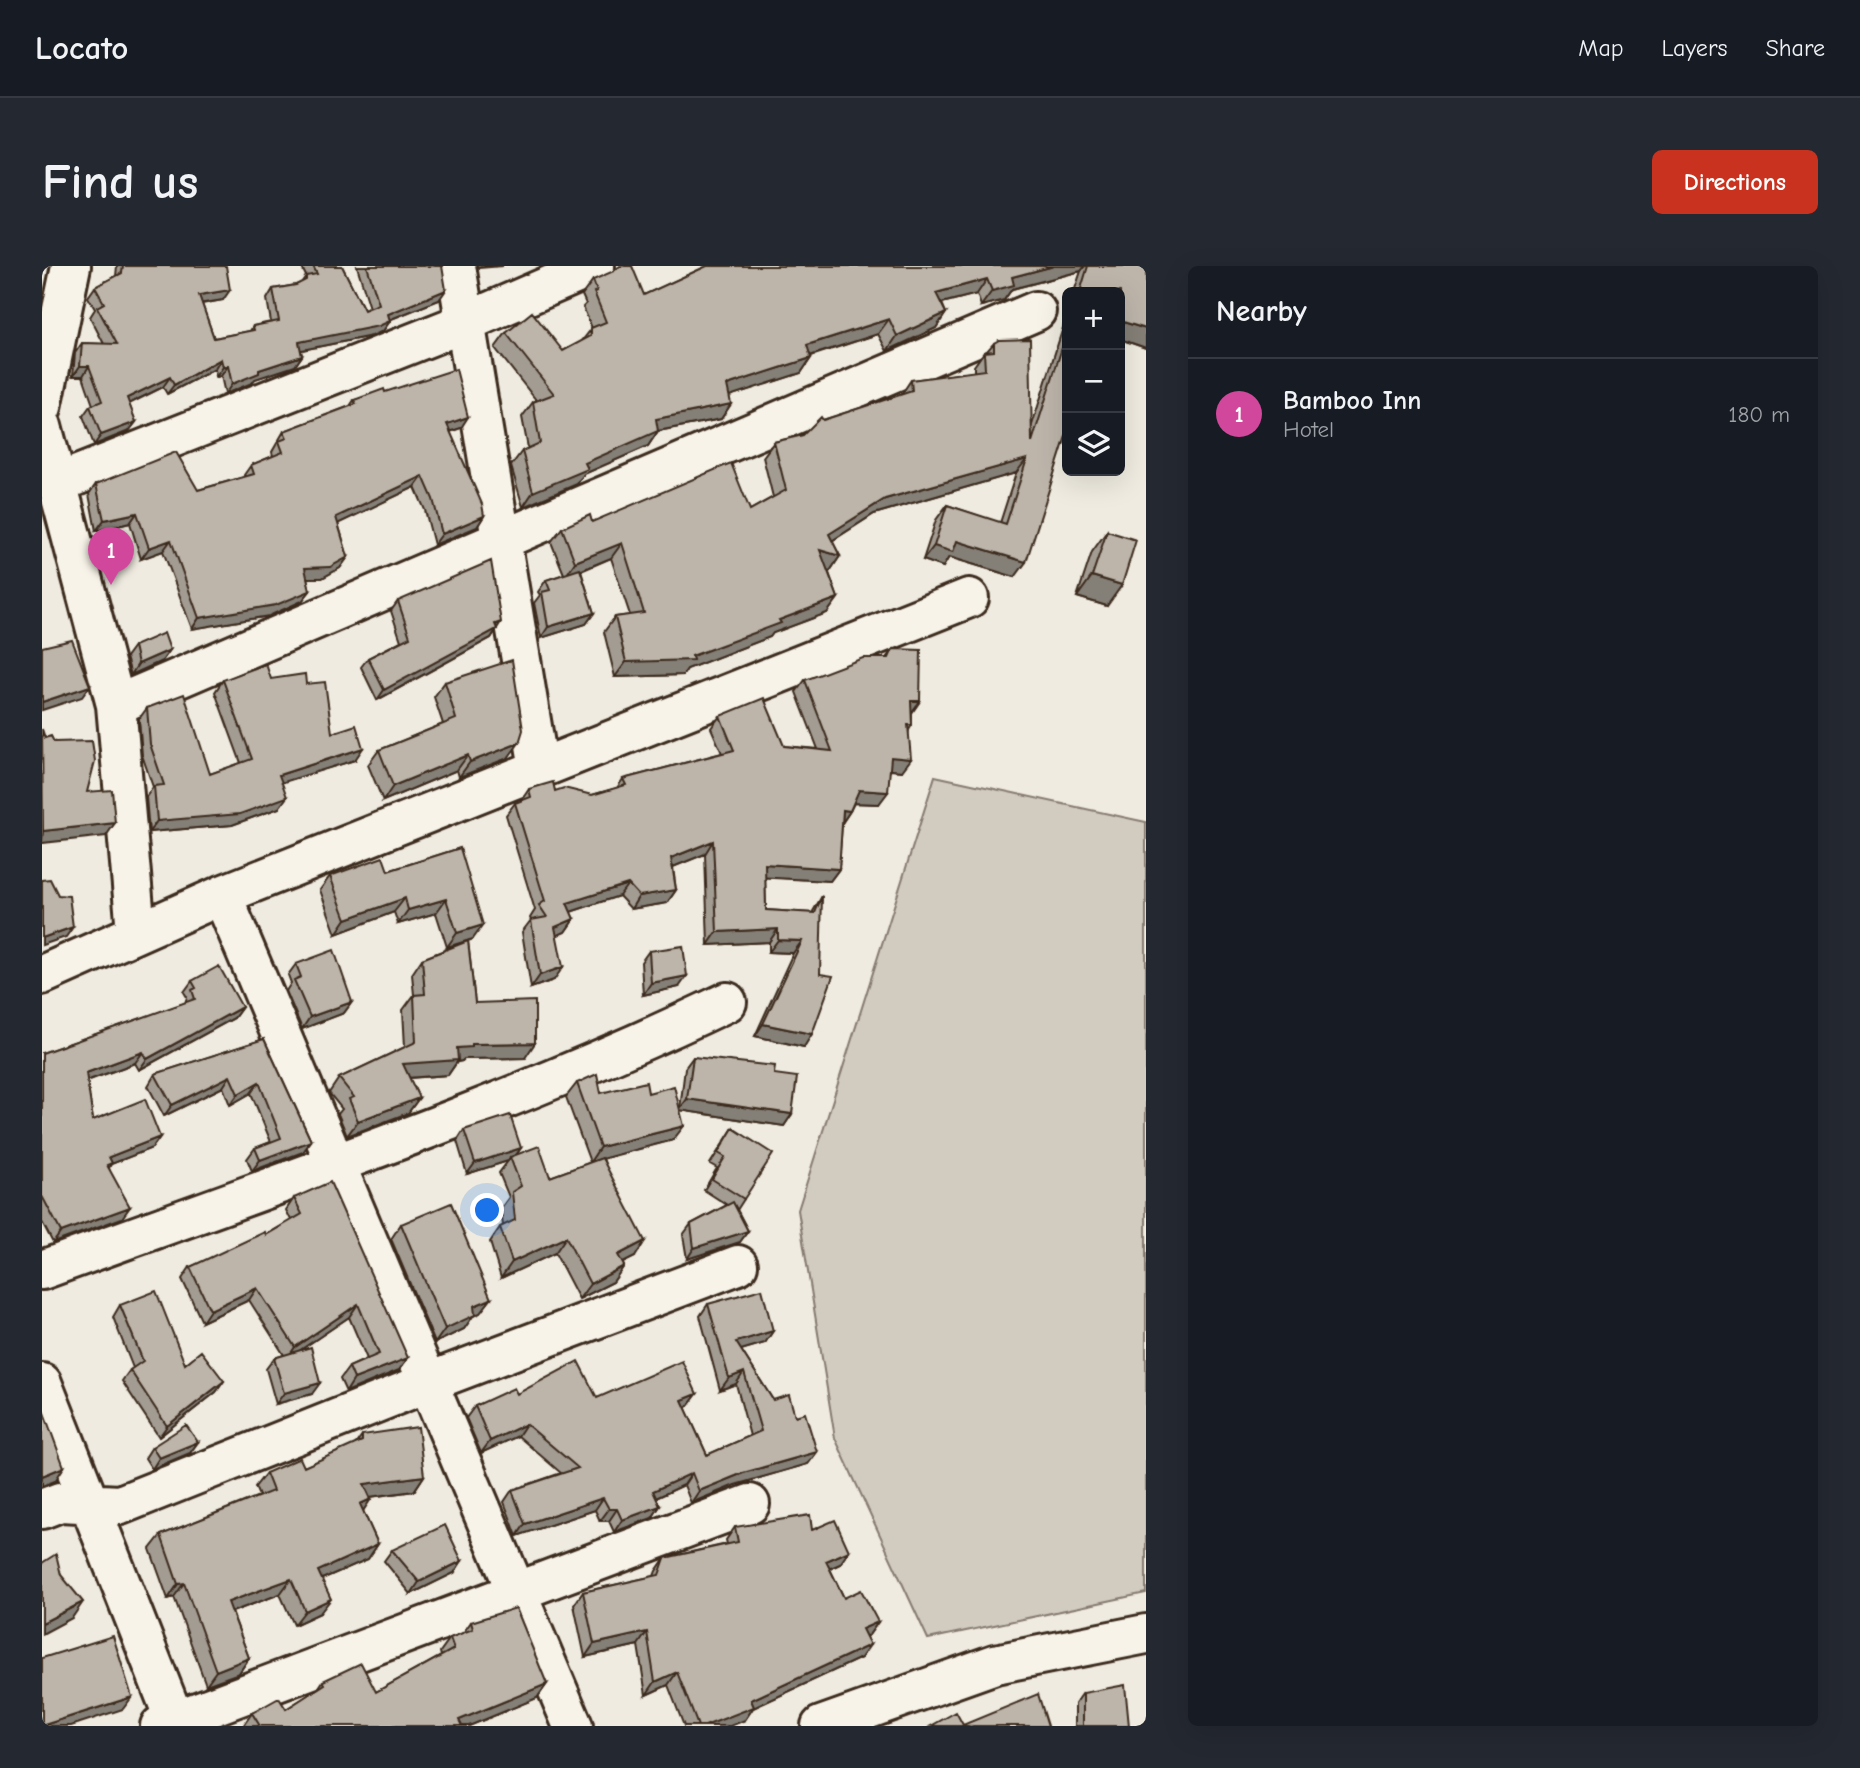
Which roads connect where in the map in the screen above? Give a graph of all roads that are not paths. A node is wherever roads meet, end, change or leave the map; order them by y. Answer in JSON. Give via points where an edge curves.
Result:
{"nodes":[{"id":1,"x":456,"y":266,"type":"edge"},
{"id":2,"x":596,"y":266,"type":"edge"},
{"id":3,"x":61,"y":273,"type":"edge"},
{"id":4,"x":1035,"y":311,"type":"dead end"},
{"id":5,"x":466,"y":322,"type":"junction"},
{"id":6,"x":43,"y":431,"type":"edge"},
{"id":7,"x":58,"y":482,"type":"junction"},
{"id":8,"x":501,"y":540,"type":"junction"},
{"id":9,"x":970,"y":598,"type":"dead end"},
{"id":10,"x":116,"y":705,"type":"junction"},
{"id":11,"x":539,"y":769,"type":"junction"},
{"id":12,"x":222,"y":895,"type":"junction"},
{"id":13,"x":136,"y":931,"type":"junction"},
{"id":14,"x":42,"y":975,"type":"edge"},
{"id":15,"x":726,"y":1002,"type":"dead end"},
{"id":16,"x":334,"y":1164,"type":"junction"},
{"id":17,"x":738,"y":1265,"type":"dead end"},
{"id":18,"x":42,"y":1270,"type":"edge"},
{"id":19,"x":429,"y":1382,"type":"junction"},
{"id":20,"x":42,"y":1383,"type":"edge"},
{"id":21,"x":89,"y":1502,"type":"junction"},
{"id":22,"x":750,"y":1504,"type":"dead end"},
{"id":23,"x":42,"y":1509,"type":"edge"},
{"id":24,"x":515,"y":1591,"type":"junction"},
{"id":25,"x":1146,"y":1634,"type":"edge"},
{"id":26,"x":170,"y":1724,"type":"edge"},
{"id":27,"x":573,"y":1726,"type":"edge"},
{"id":28,"x":821,"y":1726,"type":"edge"}],
"edges":[{"from":1,"to":5,"type":"street"},
{"from":2,"to":5,"type":"street"},
{"from":3,"to":6,"type":"street"},
{"from":4,"to":8,"type":"street"},
{"from":5,"to":7,"type":"street"},
{"from":5,"to":8,"type":"street"},
{"from":6,"to":7,"type":"street"},
{"from":7,"to":10,"type":"street"},
{"from":8,"to":10,"type":"street"},
{"from":8,"to":11,"type":"street"},
{"from":9,"to":11,"type":"street"},
{"from":10,"to":13,"type":"street"},
{"from":11,"to":12,"type":"street"},
{"from":12,"to":13,"type":"street"},
{"from":12,"to":16,"type":"street"},
{"from":13,"to":14,"type":"street"},
{"from":15,"to":16,"type":"street","via":[[633,1047]]},
{"from":16,"to":18,"type":"street"},
{"from":16,"to":19,"type":"street"},
{"from":17,"to":19,"type":"street"},
{"from":19,"to":21,"type":"street","via":[[120,1505]]},
{"from":19,"to":24,"type":"street"},
{"from":20,"to":21,"type":"street"},
{"from":21,"to":23,"type":"street","via":[[60,1502]]},
{"from":21,"to":26,"type":"street"},
{"from":22,"to":24,"type":"street"},
{"from":24,"to":26,"type":"street"},
{"from":24,"to":27,"type":"street"},
{"from":25,"to":28,"type":"street","via":[[995,1664]]}]}
